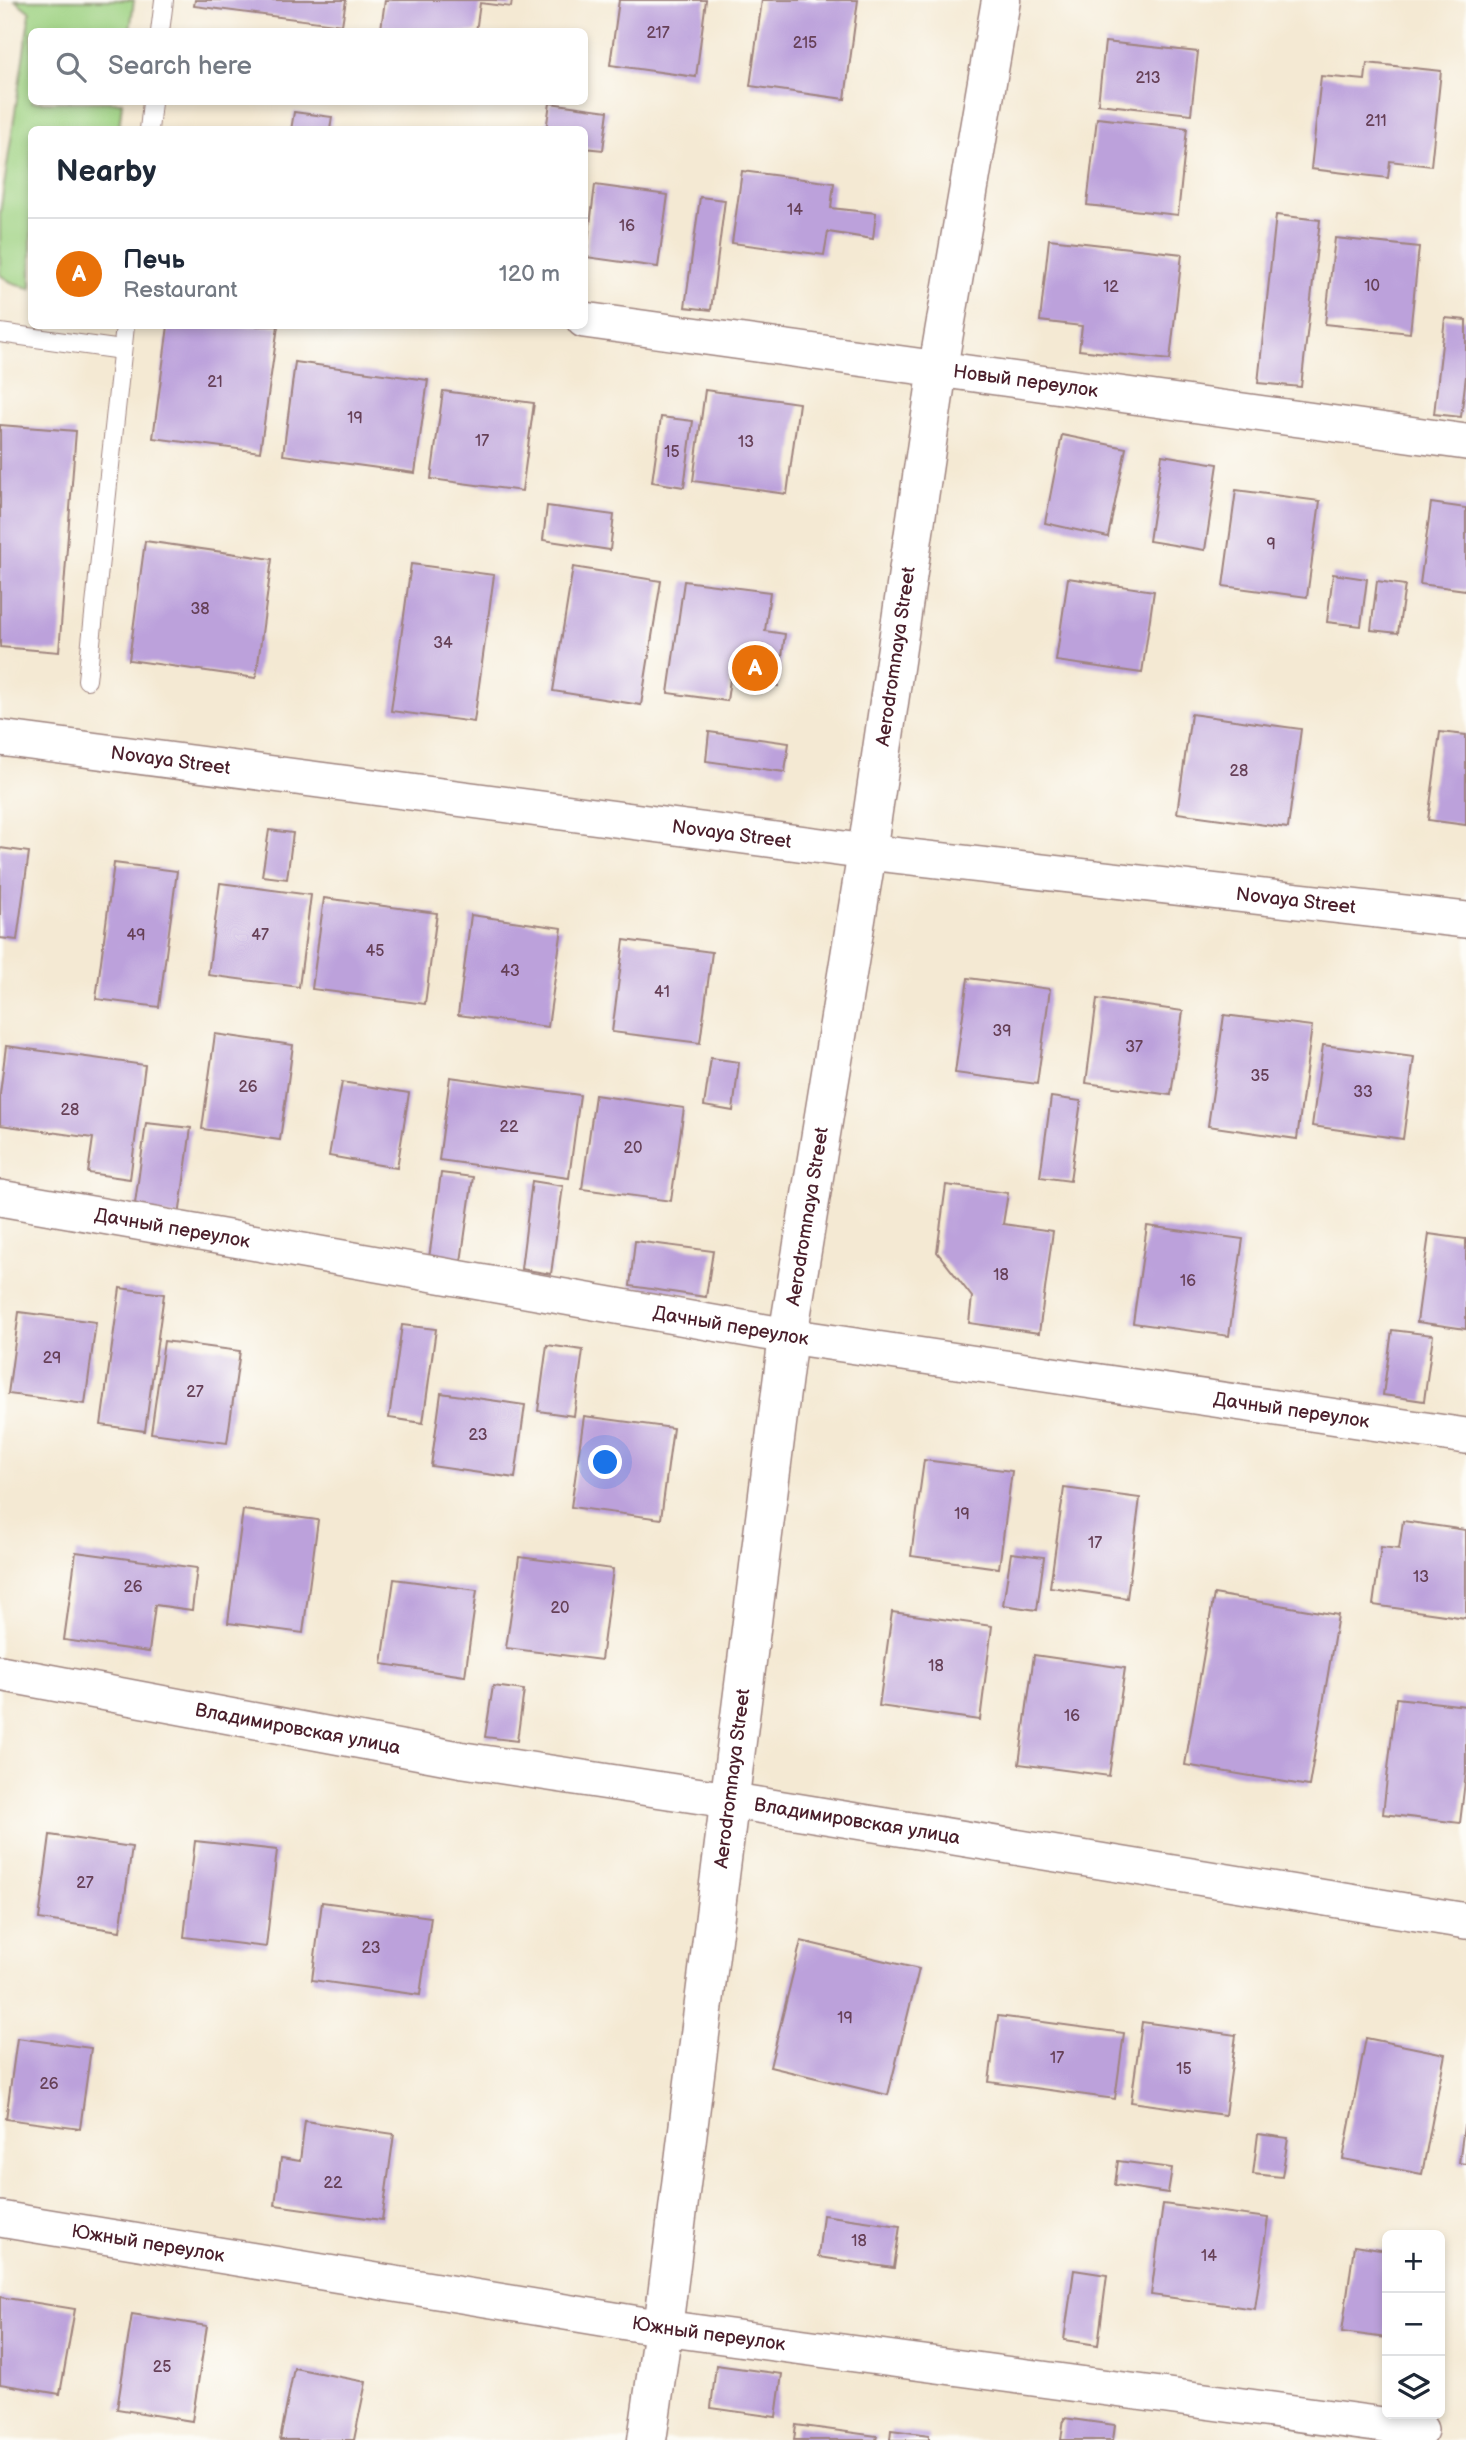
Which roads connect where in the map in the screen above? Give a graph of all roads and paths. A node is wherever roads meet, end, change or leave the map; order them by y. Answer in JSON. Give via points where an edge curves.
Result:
{"nodes":[{"id":1,"x":164,"y":0,"type":"edge"},
{"id":2,"x":1001,"y":0,"type":"edge"},
{"id":3,"x":160,"y":28,"type":"edge"},
{"id":4,"x":152,"y":105,"type":"edge"},
{"id":5,"x":149,"y":126,"type":"edge"},
{"id":6,"x":588,"y":321,"type":"edge"},
{"id":7,"x":125,"y":329,"type":"edge"},
{"id":8,"x":0,"y":333,"type":"edge"},
{"id":9,"x":122,"y":350,"type":"junction"},
{"id":10,"x":938,"y":368,"type":"junction"},
{"id":11,"x":1466,"y":442,"type":"edge"},
{"id":12,"x":87,"y":680,"type":"dead end"},
{"id":13,"x":0,"y":738,"type":"edge"},
{"id":14,"x":867,"y":852,"type":"junction"},
{"id":15,"x":1466,"y":920,"type":"edge"},
{"id":16,"x":0,"y":1198,"type":"edge"},
{"id":17,"x":788,"y":1336,"type":"junction"},
{"id":18,"x":1466,"y":1436,"type":"edge"},
{"id":19,"x":0,"y":1673,"type":"edge"},
{"id":20,"x":728,"y":1800,"type":"junction"},
{"id":21,"x":1466,"y":1921,"type":"edge"},
{"id":22,"x":0,"y":2219,"type":"edge"},
{"id":23,"x":663,"y":2328,"type":"junction"},
{"id":24,"x":1420,"y":2430,"type":"dead end"},
{"id":25,"x":647,"y":2440,"type":"edge"}],
"edges":[{"from":1,"to":3,"type":"lane"},
{"from":2,"to":10,"type":"street","name":"Aerodromnaya Street"},
{"from":4,"to":5,"type":"lane"},
{"from":6,"to":10,"type":"street","name":"Новый переулок"},
{"from":7,"to":9,"type":"lane"},
{"from":8,"to":9,"type":"lane"},
{"from":9,"to":12,"type":"lane"},
{"from":10,"to":11,"type":"street","name":"Новый переулок"},
{"from":10,"to":14,"type":"street","name":"Aerodromnaya Street"},
{"from":13,"to":14,"type":"street","name":"Novaya Street"},
{"from":14,"to":15,"type":"street","name":"Novaya Street"},
{"from":14,"to":17,"type":"street","name":"Aerodromnaya Street"},
{"from":16,"to":17,"type":"street","name":"Дачный переулок"},
{"from":17,"to":18,"type":"street","name":"Дачный переулок"},
{"from":17,"to":20,"type":"street","name":"Aerodromnaya Street"},
{"from":19,"to":20,"type":"street","name":"Владимировская улица","via":[[464,1760]]},
{"from":20,"to":21,"type":"street","name":"Владимировская улица"},
{"from":20,"to":23,"type":"street","name":"Aerodromnaya Street"},
{"from":22,"to":23,"type":"street","name":"Южный переулок"},
{"from":23,"to":24,"type":"street","name":"Южный переулок"},
{"from":23,"to":25,"type":"street","name":"Aerodromnaya Street"}]}
